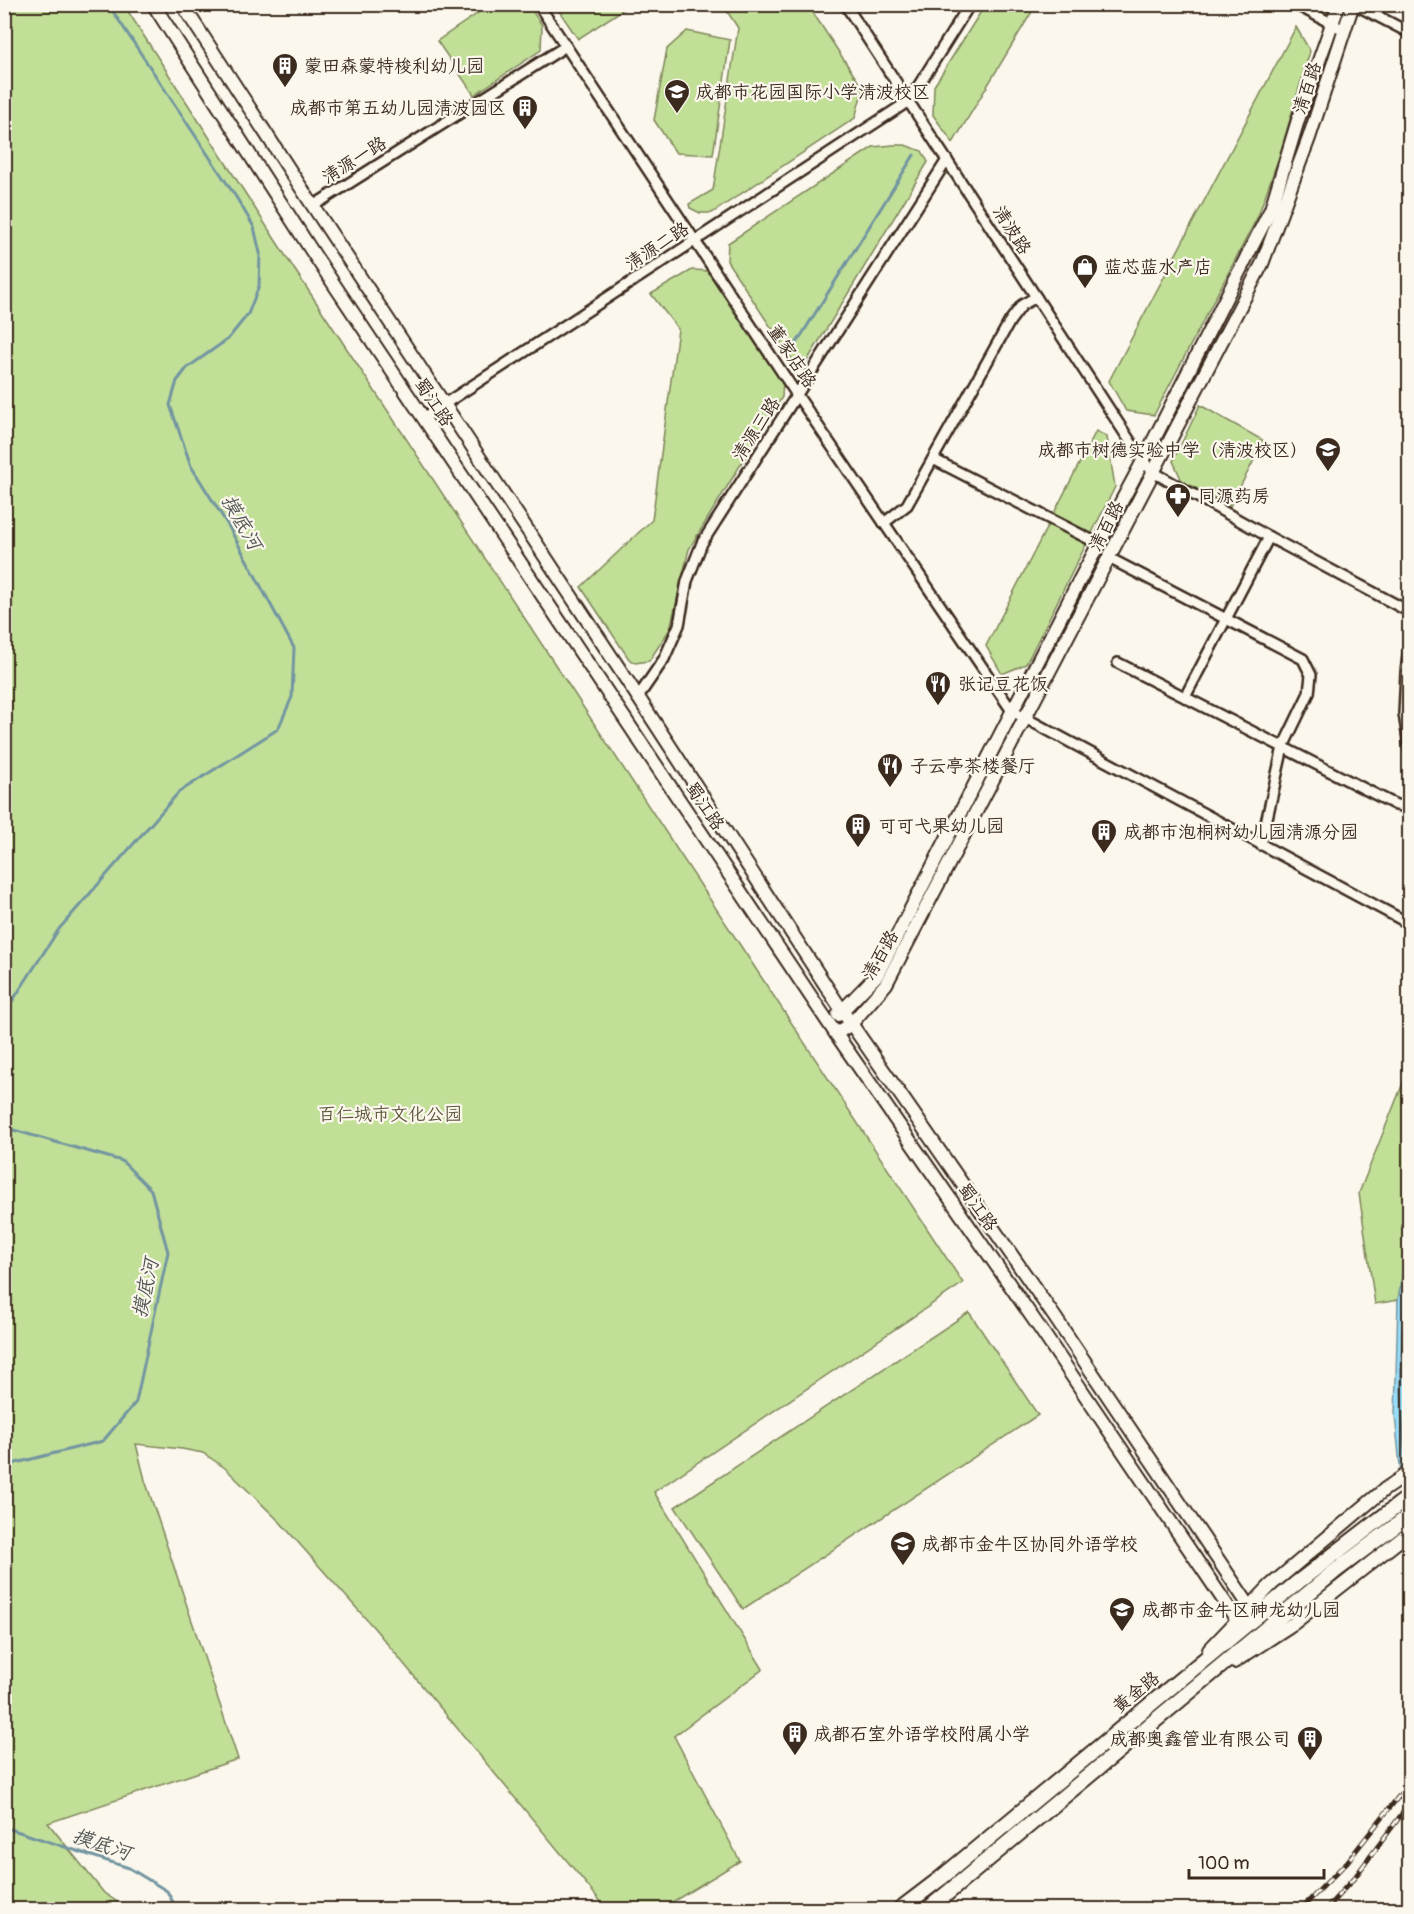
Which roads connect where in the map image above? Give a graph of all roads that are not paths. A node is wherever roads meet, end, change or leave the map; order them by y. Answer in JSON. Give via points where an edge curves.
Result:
{"nodes":[{"id":1,"x":153,"y":4,"type":"edge"},
{"id":2,"x":182,"y":4,"type":"edge"},
{"id":3,"x":538,"y":4,"type":"edge"},
{"id":4,"x":845,"y":4,"type":"edge"},
{"id":5,"x":970,"y":4,"type":"edge"},
{"id":6,"x":1295,"y":4,"type":"edge"},
{"id":7,"x":1338,"y":4,"type":"edge"},
{"id":8,"x":1353,"y":4,"type":"edge"},
{"id":9,"x":1332,"y":24,"type":"junction"},
{"id":10,"x":1344,"y":30,"type":"junction"},
{"id":11,"x":1410,"y":33,"type":"edge"},
{"id":12,"x":566,"y":46,"type":"junction"},
{"id":13,"x":909,"y":101,"type":"junction"},
{"id":14,"x":947,"y":160,"type":"junction"},
{"id":15,"x":312,"y":206,"type":"junction"},
{"id":16,"x":695,"y":240,"type":"junction"},
{"id":17,"x":1036,"y":297,"type":"junction"},
{"id":18,"x":797,"y":395,"type":"junction"},
{"id":19,"x":445,"y":404,"type":"junction"},
{"id":20,"x":423,"y":418,"type":"junction"},
{"id":21,"x":933,"y":459,"type":"junction"},
{"id":22,"x":1143,"y":461,"type":"junction"},
{"id":23,"x":1153,"y":472,"type":"junction"},
{"id":24,"x":884,"y":523,"type":"junction"},
{"id":25,"x":1269,"y":537,"type":"junction"},
{"id":26,"x":1099,"y":544,"type":"junction"},
{"id":27,"x":1109,"y":558,"type":"junction"},
{"id":28,"x":1410,"y":612,"type":"edge"},
{"id":29,"x":1227,"y":619,"type":"junction"},
{"id":30,"x":1410,"y":640,"type":"edge"},
{"id":31,"x":1118,"y":663,"type":"dead end"},
{"id":32,"x":638,"y":697,"type":"junction"},
{"id":33,"x":1185,"y":697,"type":"junction"},
{"id":34,"x":1012,"y":711,"type":"junction"},
{"id":35,"x":1026,"y":719,"type":"junction"},
{"id":36,"x":1283,"y":747,"type":"junction"},
{"id":37,"x":1410,"y":752,"type":"edge"},
{"id":38,"x":1410,"y":807,"type":"edge"},
{"id":39,"x":1261,"y":845,"type":"junction"},
{"id":40,"x":1410,"y":924,"type":"edge"},
{"id":41,"x":843,"y":1012,"type":"junction"},
{"id":42,"x":829,"y":1022,"type":"junction"},
{"id":43,"x":851,"y":1024,"type":"junction"},
{"id":44,"x":836,"y":1034,"type":"junction"},
{"id":45,"x":1410,"y":1472,"type":"edge"},
{"id":46,"x":1410,"y":1496,"type":"edge"},
{"id":47,"x":1410,"y":1515,"type":"edge"},
{"id":48,"x":1409,"y":1532,"type":"edge"},
{"id":49,"x":1250,"y":1607,"type":"junction"},
{"id":50,"x":1237,"y":1620,"type":"junction"},
{"id":51,"x":1181,"y":1678,"type":"junction"},
{"id":52,"x":1197,"y":1686,"type":"junction"},
{"id":53,"x":899,"y":1910,"type":"edge"},
{"id":54,"x":927,"y":1910,"type":"edge"}],
"edges":[{"from":1,"to":20,"type":"street","name":"蜀江路"},
{"from":2,"to":15,"type":"street","name":"蜀江路"},
{"from":3,"to":12,"type":"street","name":"董家店路"},
{"from":4,"to":13,"type":"street","name":"清波路"},
{"from":5,"to":13,"type":"street"},
{"from":6,"to":9,"type":"street"},
{"from":7,"to":9,"type":"street","name":"清百路"},
{"from":8,"to":10,"type":"street","name":"清百路"},
{"from":8,"to":11,"type":"street"},
{"from":9,"to":10,"type":"street"},
{"from":9,"to":22,"type":"street","name":"清百路","via":[[1271,209]]},
{"from":10,"to":23,"type":"street","name":"清百路","via":[[1263,264]]},
{"from":12,"to":15,"type":"street","name":"清源一路"},
{"from":12,"to":16,"type":"street","name":"董家店路"},
{"from":13,"to":14,"type":"street","name":"清波路"},
{"from":13,"to":16,"type":"street","name":"清源二路"},
{"from":14,"to":17,"type":"street","name":"清波路"},
{"from":14,"to":18,"type":"street","name":"清源三路"},
{"from":15,"to":19,"type":"street","name":"蜀江路"},
{"from":16,"to":18,"type":"street","name":"董家店路"},
{"from":16,"to":19,"type":"street","name":"清源二路"},
{"from":17,"to":21,"type":"street","via":[[1022,305],[1010,321]]},
{"from":17,"to":22,"type":"street","name":"清波路"},
{"from":18,"to":24,"type":"street","name":"董家店路"},
{"from":18,"to":32,"type":"street","name":"清源三路","via":[[702,543],[687,581],[679,625],[664,659]]},
{"from":19,"to":20,"type":"street","name":"清源二路"},
{"from":19,"to":32,"type":"street","name":"蜀江路"},
{"from":20,"to":42,"type":"street","name":"蜀江路"},
{"from":21,"to":24,"type":"street","via":[[907,505]]},
{"from":21,"to":26,"type":"street"},
{"from":22,"to":23,"type":"street","name":"清波路"},
{"from":22,"to":26,"type":"street","name":"清百路"},
{"from":23,"to":25,"type":"street","name":"清波路"},
{"from":23,"to":27,"type":"street","name":"清百路"},
{"from":24,"to":34,"type":"street","name":"董家店路"},
{"from":25,"to":28,"type":"street","name":"清波路"},
{"from":25,"to":29,"type":"street"},
{"from":26,"to":34,"type":"street","name":"清百路"},
{"from":27,"to":29,"type":"street"},
{"from":27,"to":35,"type":"street","name":"清百路"},
{"from":29,"to":33,"type":"street"},
{"from":29,"to":36,"type":"street","via":[[1303,660],[1311,675],[1310,693]]},
{"from":30,"to":37,"type":"street","via":[[1404,714]]},
{"from":31,"to":33,"type":"street"},
{"from":32,"to":41,"type":"street","name":"蜀江路"},
{"from":33,"to":36,"type":"street"},
{"from":34,"to":35,"type":"street","name":"董家店路"},
{"from":34,"to":41,"type":"street","name":"清百路","via":[[877,975]]},
{"from":35,"to":39,"type":"street","name":"董家店路"},
{"from":35,"to":43,"type":"street","name":"清百路","via":[[886,984]]},
{"from":36,"to":38,"type":"street","via":[[1396,805]]},
{"from":36,"to":39,"type":"street"},
{"from":39,"to":40,"type":"street","name":"董家店路"},
{"from":41,"to":42,"type":"street","name":"清百路"},
{"from":41,"to":43,"type":"street","name":"蜀江路"},
{"from":42,"to":44,"type":"street","name":"蜀江路"},
{"from":43,"to":44,"type":"street","name":"清百路"},
{"from":43,"to":49,"type":"street","name":"蜀江路"},
{"from":44,"to":50,"type":"street","name":"蜀江路"},
{"from":45,"to":49,"type":"street","via":[[1271,1585]]},
{"from":46,"to":51,"type":"main road","name":"黄金路"},
{"from":47,"to":52,"type":"main road","name":"黄金路","via":[[1334,1572]]},
{"from":48,"to":52,"type":"street","via":[[1294,1623]]},
{"from":49,"to":50,"type":"street"},
{"from":50,"to":51,"type":"street"},
{"from":51,"to":53,"type":"main road","name":"黄金路"},
{"from":52,"to":54,"type":"main road","name":"黄金路"}]}
